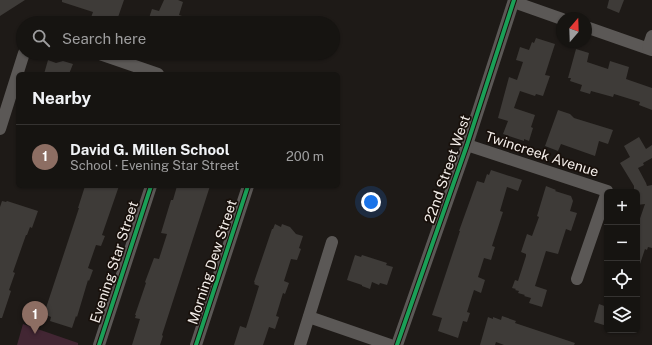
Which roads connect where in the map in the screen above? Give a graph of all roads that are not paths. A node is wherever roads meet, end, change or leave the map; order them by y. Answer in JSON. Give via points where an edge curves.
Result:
{"nodes":[{"id":1,"x":514,"y":1,"type":"edge"},
{"id":2,"x":556,"y":17,"type":"edge"},
{"id":3,"x":592,"y":29,"type":"edge"},
{"id":4,"x":652,"y":36,"type":"edge"},
{"id":5,"x":650,"y":49,"type":"edge"},
{"id":6,"x":22,"y":60,"type":"edge"},
{"id":7,"x":117,"y":60,"type":"edge"},
{"id":8,"x":18,"y":72,"type":"edge"},
{"id":9,"x":152,"y":72,"type":"edge"},
{"id":10,"x":16,"y":78,"type":"edge"},
{"id":11,"x":0,"y":129,"type":"edge"},
{"id":12,"x":467,"y":145,"type":"junction"},
{"id":13,"x":150,"y":188,"type":"edge"},
{"id":14,"x":247,"y":188,"type":"edge"},
{"id":15,"x":604,"y":191,"type":"edge"},
{"id":16,"x":604,"y":201,"type":"edge"},
{"id":17,"x":332,"y":242,"type":"dead end"},
{"id":18,"x":577,"y":279,"type":"dead end"},
{"id":19,"x":309,"y":318,"type":"junction"},
{"id":20,"x":99,"y":345,"type":"edge"},
{"id":21,"x":196,"y":345,"type":"edge"},
{"id":22,"x":300,"y":345,"type":"edge"},
{"id":23,"x":390,"y":345,"type":"edge"},
{"id":24,"x":397,"y":345,"type":"edge"}],
"edges":[{"from":1,"to":2,"type":"street"},
{"from":1,"to":12,"type":"street","name":"22nd Street West"},
{"from":3,"to":5,"type":"street"},
{"from":4,"to":5,"type":"street"},
{"from":6,"to":8,"type":"street"},
{"from":7,"to":9,"type":"street"},
{"from":10,"to":11,"type":"street"},
{"from":12,"to":15,"type":"street","name":"Twincreek Avenue"},
{"from":12,"to":24,"type":"street","name":"22nd Street West"},
{"from":13,"to":20,"type":"street","name":"Evening Star Street"},
{"from":14,"to":21,"type":"street","name":"Morning Dew Street"},
{"from":16,"to":18,"type":"street"},
{"from":17,"to":19,"type":"street"},
{"from":19,"to":22,"type":"street"},
{"from":19,"to":23,"type":"street"}]}
